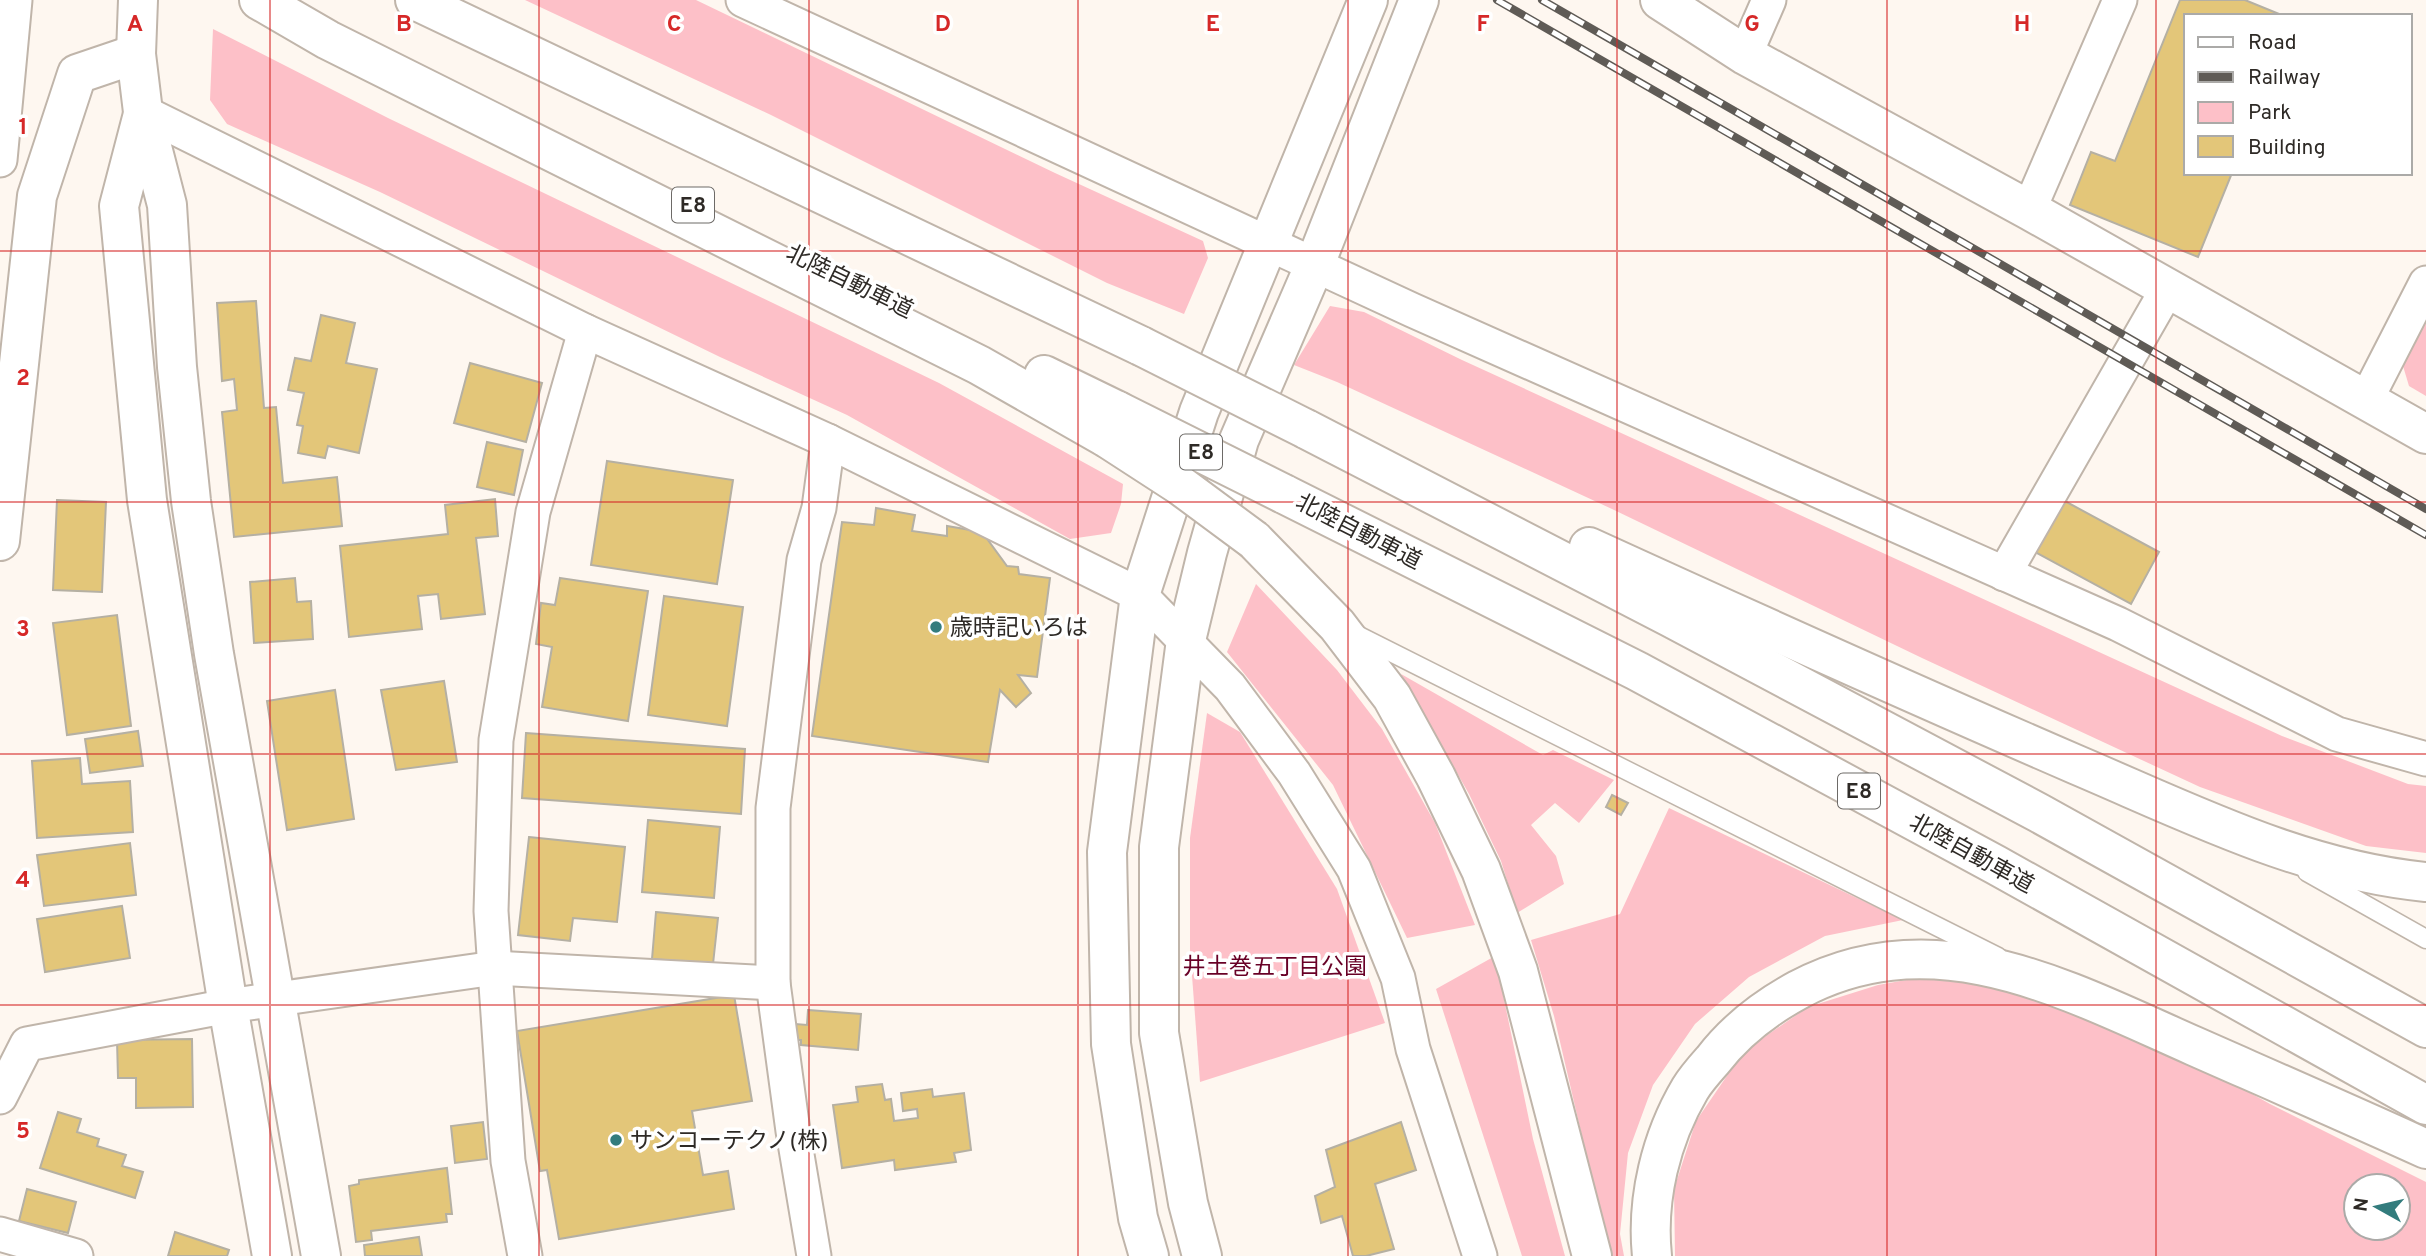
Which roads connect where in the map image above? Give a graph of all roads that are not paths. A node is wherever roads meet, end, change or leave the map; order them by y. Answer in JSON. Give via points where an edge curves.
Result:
{"nodes":[{"id":1,"x":15,"y":0,"type":"edge"},
{"id":2,"x":138,"y":0,"type":"edge"},
{"id":3,"x":259,"y":0,"type":"edge"},
{"id":4,"x":269,"y":0,"type":"edge"},
{"id":5,"x":415,"y":0,"type":"edge"},
{"id":6,"x":743,"y":0,"type":"edge"},
{"id":7,"x":1368,"y":0,"type":"edge"},
{"id":8,"x":1419,"y":0,"type":"edge"},
{"id":9,"x":1660,"y":0,"type":"edge"},
{"id":10,"x":1769,"y":0,"type":"edge"},
{"id":11,"x":2120,"y":0,"type":"edge"},
{"id":12,"x":136,"y":54,"type":"junction"},
{"id":13,"x":1745,"y":55,"type":"junction"},
{"id":14,"x":143,"y":112,"type":"junction"},
{"id":15,"x":0,"y":160,"type":"edge"},
{"id":16,"x":2029,"y":210,"type":"junction"},
{"id":17,"x":1268,"y":242,"type":"junction"},
{"id":18,"x":1315,"y":264,"type":"junction"},
{"id":19,"x":2426,"y":283,"type":"edge"},
{"id":20,"x":2168,"y":288,"type":"junction"},
{"id":21,"x":585,"y":331,"type":"junction"},
{"id":22,"x":2366,"y":400,"type":"junction"},
{"id":23,"x":1112,"y":424,"type":"junction"},
{"id":24,"x":1308,"y":424,"type":"junction"},
{"id":25,"x":2426,"y":434,"type":"edge"},
{"id":26,"x":828,"y":441,"type":"junction"},
{"id":27,"x":1,"y":522,"type":"edge"},
{"id":28,"x":2004,"y":574,"type":"junction"},
{"id":29,"x":1140,"y":595,"type":"junction"},
{"id":30,"x":1337,"y":625,"type":"junction"},
{"id":31,"x":1186,"y":640,"type":"junction"},
{"id":32,"x":2426,"y":759,"type":"edge"},
{"id":33,"x":2246,"y":837,"type":"junction"},
{"id":34,"x":2426,"y":882,"type":"edge"},
{"id":35,"x":2426,"y":939,"type":"edge"},
{"id":36,"x":495,"y":968,"type":"junction"},
{"id":37,"x":773,"y":983,"type":"junction"},
{"id":38,"x":2055,"y":985,"type":"junction"},
{"id":39,"x":277,"y":999,"type":"junction"},
{"id":40,"x":228,"y":1006,"type":"junction"},
{"id":41,"x":2426,"y":1028,"type":"edge"},
{"id":42,"x":0,"y":1097,"type":"edge"},
{"id":43,"x":2426,"y":1105,"type":"edge"},
{"id":44,"x":2426,"y":1149,"type":"edge"},
{"id":45,"x":0,"y":1234,"type":"edge"},
{"id":46,"x":76,"y":1256,"type":"edge"},
{"id":47,"x":272,"y":1256,"type":"edge"},
{"id":48,"x":321,"y":1256,"type":"edge"},
{"id":49,"x":525,"y":1256,"type":"edge"},
{"id":50,"x":814,"y":1256,"type":"edge"},
{"id":51,"x":1149,"y":1256,"type":"edge"},
{"id":52,"x":1202,"y":1256,"type":"edge"},
{"id":53,"x":1480,"y":1256,"type":"edge"},
{"id":54,"x":1592,"y":1256,"type":"edge"},
{"id":55,"x":1652,"y":1256,"type":"edge"}],
"edges":[{"from":1,"to":15,"type":"street"},
{"from":2,"to":12,"type":"main road"},
{"from":3,"to":23,"type":"main road","via":[[328,40],[979,365]]},
{"from":4,"to":23,"type":"main road","name":"北陸自動車道","number":"E8"},
{"from":5,"to":24,"type":"main road","bridge":true},
{"from":6,"to":17,"type":"street"},
{"from":7,"to":17,"type":"main road"},
{"from":8,"to":18,"type":"main road"},
{"from":9,"to":13,"type":"main road"},
{"from":10,"to":13,"type":"street"},
{"from":11,"to":16,"type":"street"},
{"from":12,"to":14,"type":"main road"},
{"from":12,"to":27,"type":"main road","via":[[77,74],[37,196]]},
{"from":13,"to":16,"type":"main road"},
{"from":14,"to":21,"type":"street"},
{"from":14,"to":39,"type":"main road","via":[[167,205],[191,502]]},
{"from":14,"to":40,"type":"main road","via":[[119,206],[147,500]]},
{"from":16,"to":20,"type":"main road"},
{"from":17,"to":18,"type":"street"},
{"from":17,"to":29,"type":"main road","via":[[1199,412]]},
{"from":18,"to":28,"type":"street"},
{"from":18,"to":31,"type":"main road","via":[[1239,440]]},
{"from":19,"to":22,"type":"street"},
{"from":20,"to":22,"type":"main road"},
{"from":20,"to":28,"type":"street"},
{"from":21,"to":26,"type":"street"},
{"from":21,"to":36,"type":"street","via":[[533,513],[496,740],[491,911]]},
{"from":22,"to":25,"type":"main road"},
{"from":23,"to":30,"type":"main road","bridge":true,"via":[[1181,486],[1254,540]]},
{"from":23,"to":43,"type":"main road","name":"北陸自動車道","number":"E8","bridge":true,"via":[[1284,494],[1637,671]]},
{"from":24,"to":33,"type":"main road"},
{"from":24,"to":41,"type":"main road","via":[[2014,800]]},
{"from":26,"to":29,"type":"street"},
{"from":26,"to":37,"type":"street","via":[[819,508],[804,560],[774,808]]},
{"from":28,"to":32,"type":"street","via":[[2118,624],[2337,734]]},
{"from":29,"to":31,"type":"street"},
{"from":29,"to":51,"type":"main road","via":[[1107,852],[1111,1044],[1138,1218]]},
{"from":30,"to":38,"type":"lane"},
{"from":30,"to":54,"type":"main road","via":[[1392,697],[1481,870],[1518,971]]},
{"from":31,"to":52,"type":"main road","via":[[1158,847],[1159,1033],[1188,1203]]},
{"from":31,"to":53,"type":"street","via":[[1230,687],[1294,773],[1354,869],[1398,978],[1413,1049]]},
{"from":33,"to":34,"type":"main road","via":[[2332,866]]},
{"from":33,"to":35,"type":"lane"},
{"from":36,"to":37,"type":"street"},
{"from":36,"to":39,"type":"street"},
{"from":36,"to":49,"type":"street","via":[[508,1161]]},
{"from":37,"to":50,"type":"street"},
{"from":38,"to":44,"type":"main road"},
{"from":38,"to":55,"type":"main road","via":[[1990,966],[1931,958],[1875,962],[1818,979],[1768,1006],[1725,1044],[1690,1088],[1666,1140],[1653,1191]]},
{"from":39,"to":40,"type":"street"},
{"from":39,"to":48,"type":"main road"},
{"from":40,"to":42,"type":"street","via":[[27,1044]]},
{"from":40,"to":47,"type":"main road"},
{"from":45,"to":46,"type":"street"}]}
